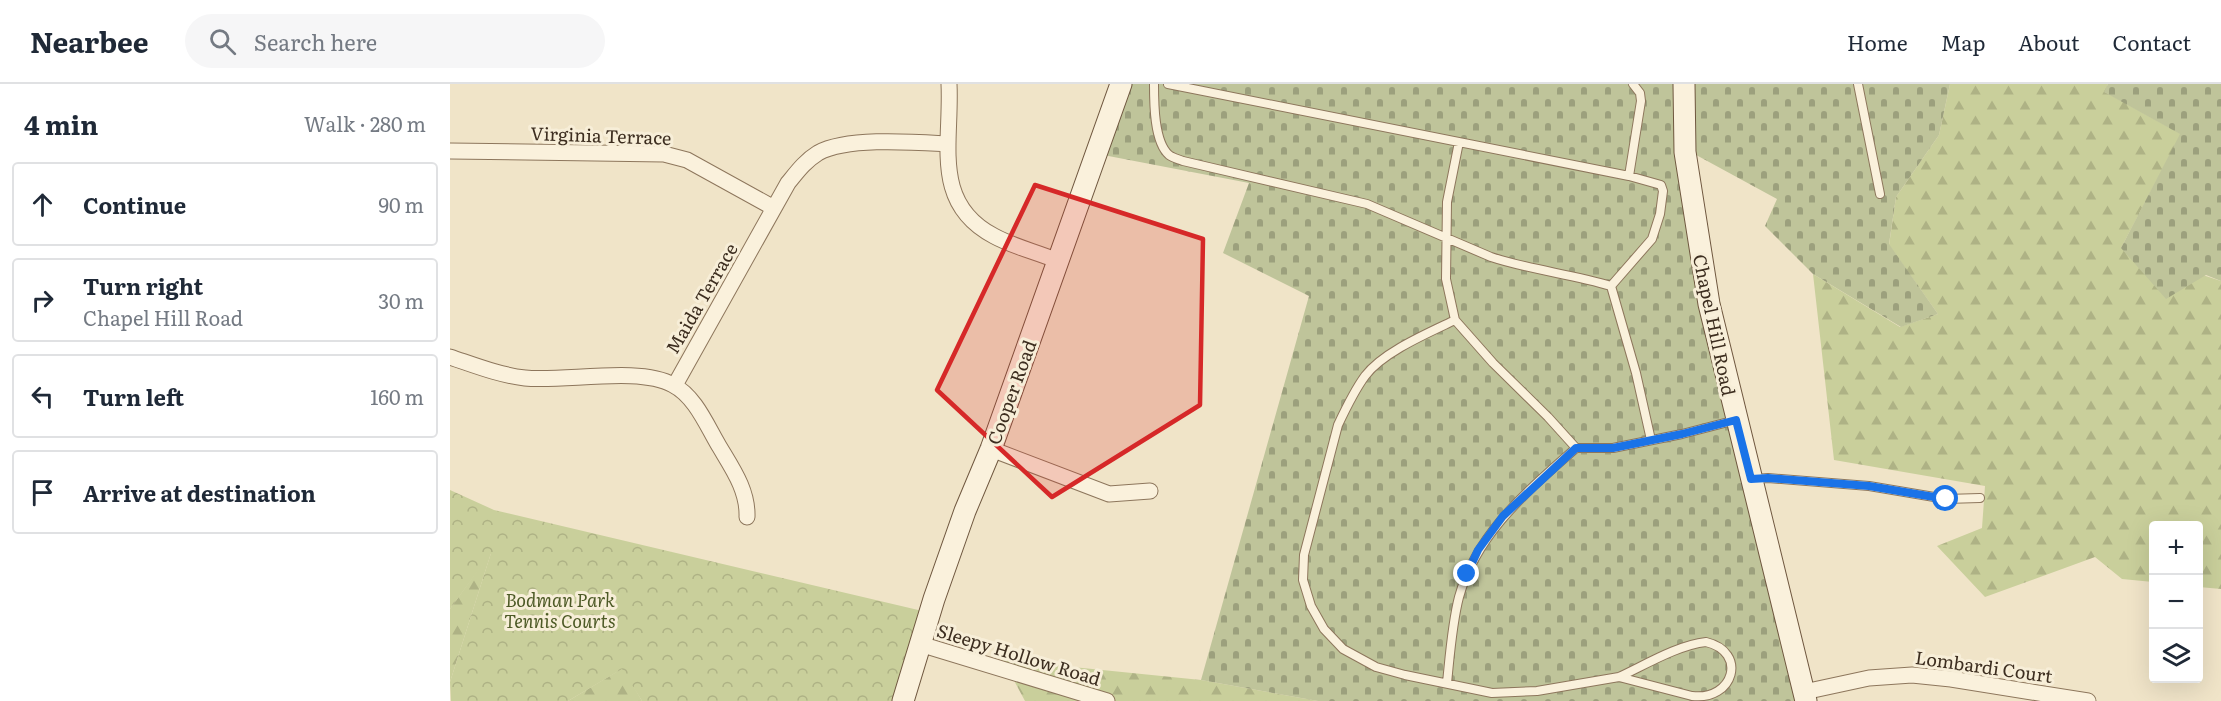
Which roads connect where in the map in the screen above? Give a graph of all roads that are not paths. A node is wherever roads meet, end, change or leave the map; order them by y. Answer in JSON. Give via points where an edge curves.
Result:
{"nodes":[{"id":1,"x":949,"y":84,"type":"edge"},
{"id":2,"x":1121,"y":84,"type":"edge"},
{"id":3,"x":1154,"y":84,"type":"edge"},
{"id":4,"x":1168,"y":84,"type":"edge"},
{"id":5,"x":1633,"y":84,"type":"edge"},
{"id":6,"x":1684,"y":84,"type":"edge"},
{"id":7,"x":1858,"y":84,"type":"edge"},
{"id":8,"x":1459,"y":142,"type":"junction"},
{"id":9,"x":948,"y":144,"type":"junction"},
{"id":10,"x":450,"y":152,"type":"edge"},
{"id":11,"x":1629,"y":176,"type":"junction"},
{"id":12,"x":1881,"y":194,"type":"dead end"},
{"id":13,"x":774,"y":208,"type":"junction"},
{"id":14,"x":1447,"y":237,"type":"junction"},
{"id":15,"x":1058,"y":261,"type":"junction"},
{"id":16,"x":1611,"y":286,"type":"junction"},
{"id":17,"x":1455,"y":320,"type":"junction"},
{"id":18,"x":450,"y":357,"type":"edge"},
{"id":19,"x":675,"y":385,"type":"junction"},
{"id":20,"x":1736,"y":420,"type":"junction"},
{"id":21,"x":1651,"y":440,"type":"junction"},
{"id":22,"x":1576,"y":448,"type":"junction"},
{"id":23,"x":991,"y":449,"type":"junction"},
{"id":24,"x":1751,"y":479,"type":"junction"},
{"id":25,"x":1150,"y":490,"type":"dead end"},
{"id":26,"x":1980,"y":498,"type":"dead end"},
{"id":27,"x":747,"y":517,"type":"dead end"},
{"id":28,"x":920,"y":644,"type":"junction"},
{"id":29,"x":1619,"y":677,"type":"junction"},
{"id":30,"x":1447,"y":683,"type":"junction"},
{"id":31,"x":1805,"y":697,"type":"edge"},
{"id":32,"x":903,"y":701,"type":"edge"},
{"id":33,"x":1107,"y":701,"type":"edge"},
{"id":34,"x":2088,"y":701,"type":"edge"}],
"edges":[{"from":1,"to":9,"type":"street"},
{"from":2,"to":15,"type":"street","name":"Cooper Road"},
{"from":3,"to":14,"type":"lane","via":[[1159,140],[1171,156],[1367,204]]},
{"from":4,"to":8,"type":"lane"},
{"from":5,"to":11,"type":"lane","via":[[1641,100]]},
{"from":6,"to":20,"type":"street","name":"Chapel Hill Road","via":[[1685,152],[1702,268]]},
{"from":7,"to":12,"type":"lane"},
{"from":8,"to":11,"type":"lane"},
{"from":8,"to":14,"type":"lane","via":[[1447,202]]},
{"from":9,"to":13,"type":"street","name":"Maida Terrace","via":[[851,143],[830,147],[802,165]]},
{"from":9,"to":15,"type":"street","via":[[950,184],[970,219],[996,237]]},
{"from":10,"to":13,"type":"street","name":"Virginia Terrace","via":[[664,154],[687,160]]},
{"from":11,"to":16,"type":"lane","via":[[1661,185],[1660,214],[1649,244]]},
{"from":13,"to":19,"type":"street","name":"Maida Terrace"},
{"from":14,"to":16,"type":"lane","via":[[1509,262]]},
{"from":14,"to":17,"type":"lane","via":[[1446,279]]},
{"from":15,"to":23,"type":"street","name":"Cooper Road"},
{"from":16,"to":21,"type":"lane"},
{"from":17,"to":22,"type":"lane"},
{"from":17,"to":30,"type":"lane","via":[[1374,367],[1347,405],[1338,425],[1303,570],[1311,606],[1324,629],[1343,649],[1376,667]]},
{"from":18,"to":19,"type":"street","via":[[526,378],[653,376]]},
{"from":19,"to":27,"type":"street","via":[[691,399],[742,486]]},
{"from":20,"to":21,"type":"lane"},
{"from":20,"to":24,"type":"street","name":"Chapel Hill Road"},
{"from":21,"to":22,"type":"lane","via":[[1613,448]]},
{"from":22,"to":30,"type":"lane","via":[[1503,516],[1478,550],[1459,598]]},
{"from":23,"to":25,"type":"street","via":[[1109,494]]},
{"from":23,"to":28,"type":"street","name":"Cooper Road","via":[[965,511]]},
{"from":24,"to":26,"type":"lane","via":[[1869,486],[1946,499]]},
{"from":24,"to":31,"type":"street","name":"Chapel Hill Road"},
{"from":28,"to":32,"type":"street","name":"Cooper Road"},
{"from":28,"to":33,"type":"street","name":"Sleepy Hollow Road"},
{"from":29,"to":29,"type":"lane","via":[[1703,697],[1722,690],[1730,675],[1730,658],[1713,644],[1696,643]]},
{"from":29,"to":30,"type":"lane","via":[[1537,691],[1492,693]]},
{"from":31,"to":34,"type":"street","name":"Lombardi Court","via":[[1869,678],[1912,675]]}]}
